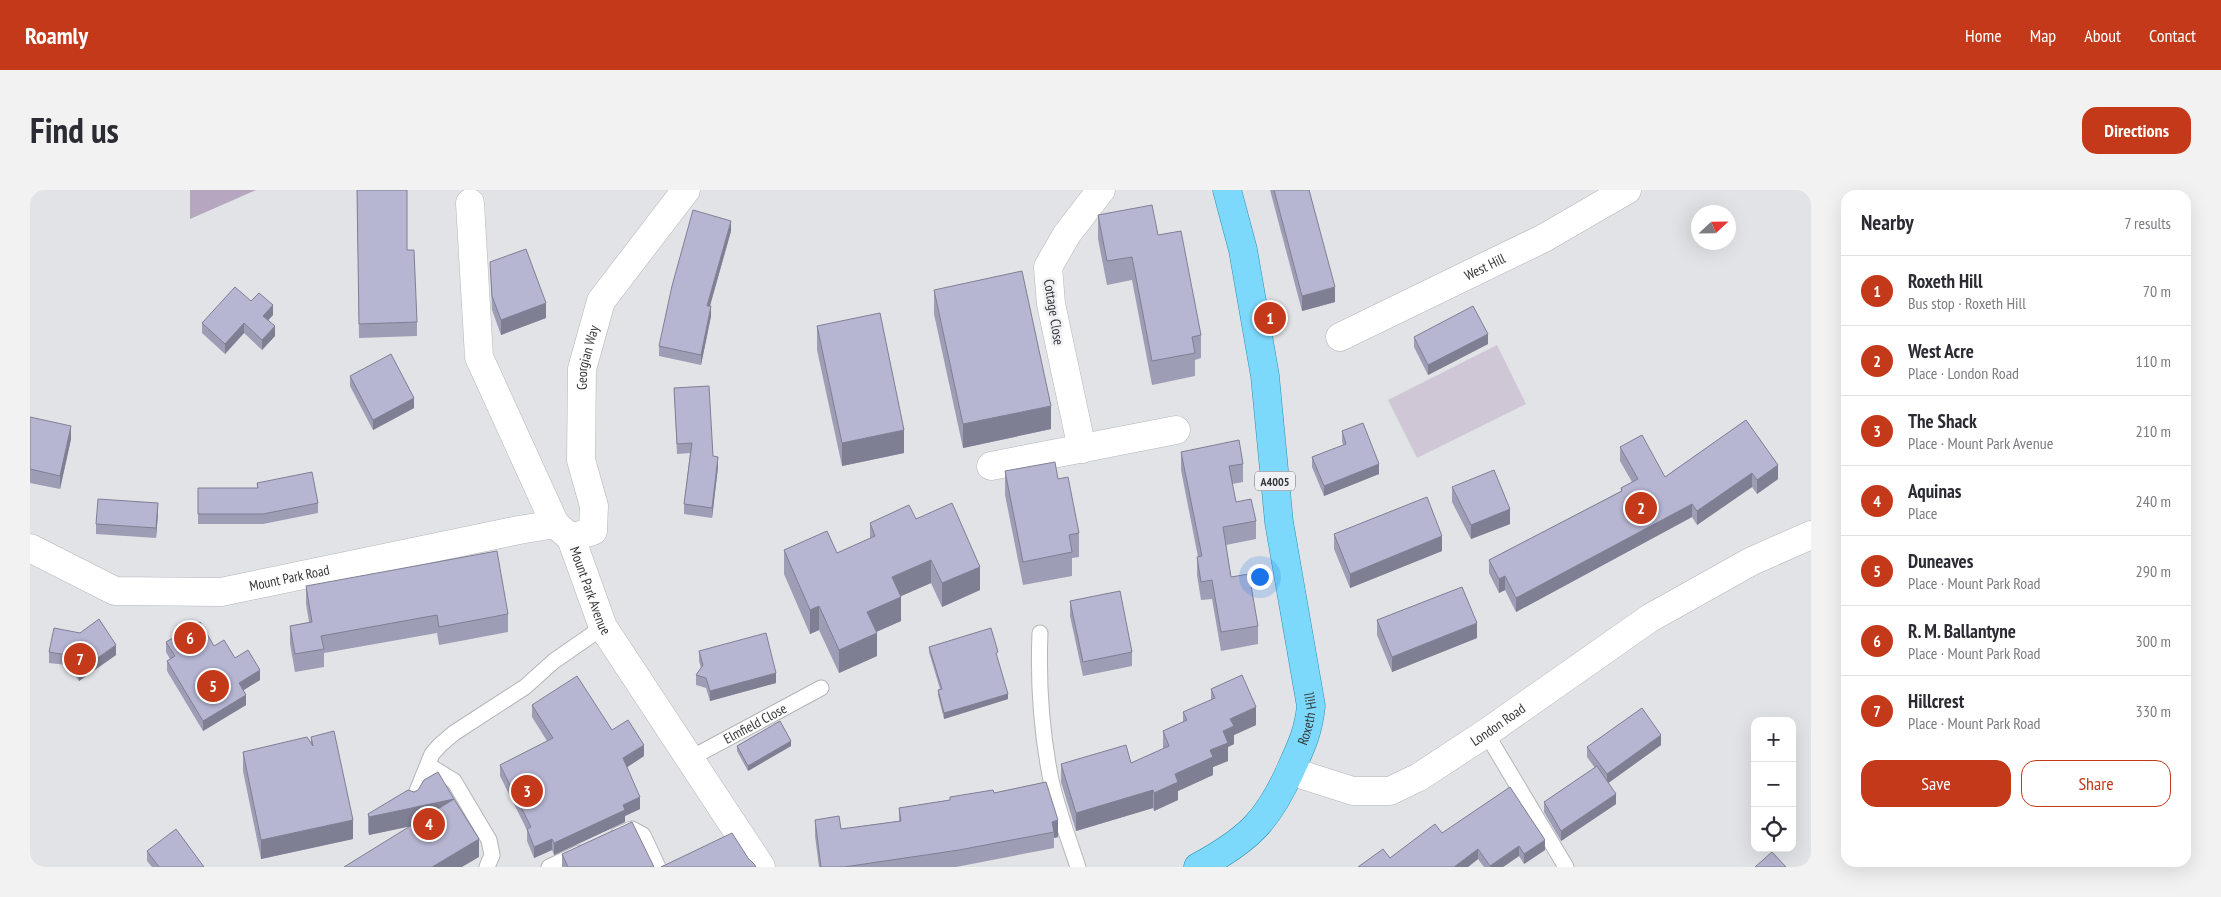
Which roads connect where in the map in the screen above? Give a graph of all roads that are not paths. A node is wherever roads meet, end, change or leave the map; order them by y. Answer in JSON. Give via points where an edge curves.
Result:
{"nodes":[{"id":1,"x":686,"y":190,"type":"edge"},
{"id":2,"x":1101,"y":190,"type":"edge"},
{"id":3,"x":1226,"y":190,"type":"edge"},
{"id":4,"x":1627,"y":190,"type":"edge"},
{"id":5,"x":470,"y":203,"type":"dead end"},
{"id":6,"x":1340,"y":337,"type":"dead end"},
{"id":7,"x":1176,"y":430,"type":"dead end"},
{"id":8,"x":1082,"y":448,"type":"junction"},
{"id":9,"x":991,"y":466,"type":"dead end"},
{"id":10,"x":563,"y":531,"type":"junction"},
{"id":11,"x":1811,"y":535,"type":"edge"},
{"id":12,"x":30,"y":548,"type":"edge"},
{"id":13,"x":603,"y":627,"type":"junction"},
{"id":14,"x":1040,"y":633,"type":"dead end"},
{"id":15,"x":821,"y":688,"type":"dead end"},
{"id":16,"x":1486,"y":733,"type":"junction"},
{"id":17,"x":688,"y":759,"type":"junction"},
{"id":18,"x":428,"y":765,"type":"junction"},
{"id":19,"x":1290,"y":770,"type":"junction"},
{"id":20,"x":413,"y":801,"type":"edge"},
{"id":21,"x":607,"y":840,"type":"edge"},
{"id":22,"x":591,"y":848,"type":"edge"},
{"id":23,"x":487,"y":867,"type":"edge"},
{"id":24,"x":549,"y":867,"type":"edge"},
{"id":25,"x":658,"y":867,"type":"edge"},
{"id":26,"x":761,"y":867,"type":"edge"},
{"id":27,"x":1078,"y":867,"type":"edge"},
{"id":28,"x":1198,"y":867,"type":"edge"},
{"id":29,"x":1566,"y":867,"type":"edge"}],
"edges":[{"from":1,"to":10,"type":"street","name":"Georgian Way","via":[[601,301],[582,369],[581,460],[594,506],[593,531]]},
{"from":2,"to":8,"type":"street","name":"Cottage Close","via":[[1067,234],[1048,267],[1051,304]]},
{"from":3,"to":19,"type":"main road","name":"Roxeth Hill","number":"A4005","via":[[1243,250],[1265,376],[1279,522],[1311,706],[1308,732]]},
{"from":4,"to":6,"type":"street","name":"West Hill","via":[[1544,238]]},
{"from":5,"to":10,"type":"street","name":"Mount Park Avenue","via":[[479,358]]},
{"from":7,"to":8,"type":"street"},
{"from":8,"to":9,"type":"street"},
{"from":10,"to":12,"type":"street","name":"Mount Park Road","via":[[519,530],[221,592],[115,591]]},
{"from":10,"to":13,"type":"street","name":"Mount Park Avenue"},
{"from":11,"to":16,"type":"street","name":"London Road","via":[[1752,561],[1650,618]]},
{"from":13,"to":17,"type":"street","name":"Mount Park Avenue"},
{"from":13,"to":18,"type":"lane","via":[[525,687],[454,734],[432,754]]},
{"from":14,"to":27,"type":"lane","via":[[1038,673],[1050,775]]},
{"from":15,"to":17,"type":"lane","name":"Elmfield Close"},
{"from":16,"to":19,"type":"street","name":"London Road","via":[[1419,777],[1390,791],[1353,791]]},
{"from":16,"to":29,"type":"lane"},
{"from":17,"to":26,"type":"street","name":"Mount Park Avenue"},
{"from":18,"to":20,"type":"lane"},
{"from":18,"to":23,"type":"lane","via":[[454,781],[489,840],[492,855]]},
{"from":19,"to":28,"type":"main road","number":"A4005","via":[[1278,799],[1255,829],[1228,851]]},
{"from":21,"to":25,"type":"lane","via":[[632,829],[643,834]]},
{"from":22,"to":24,"type":"lane"}]}
